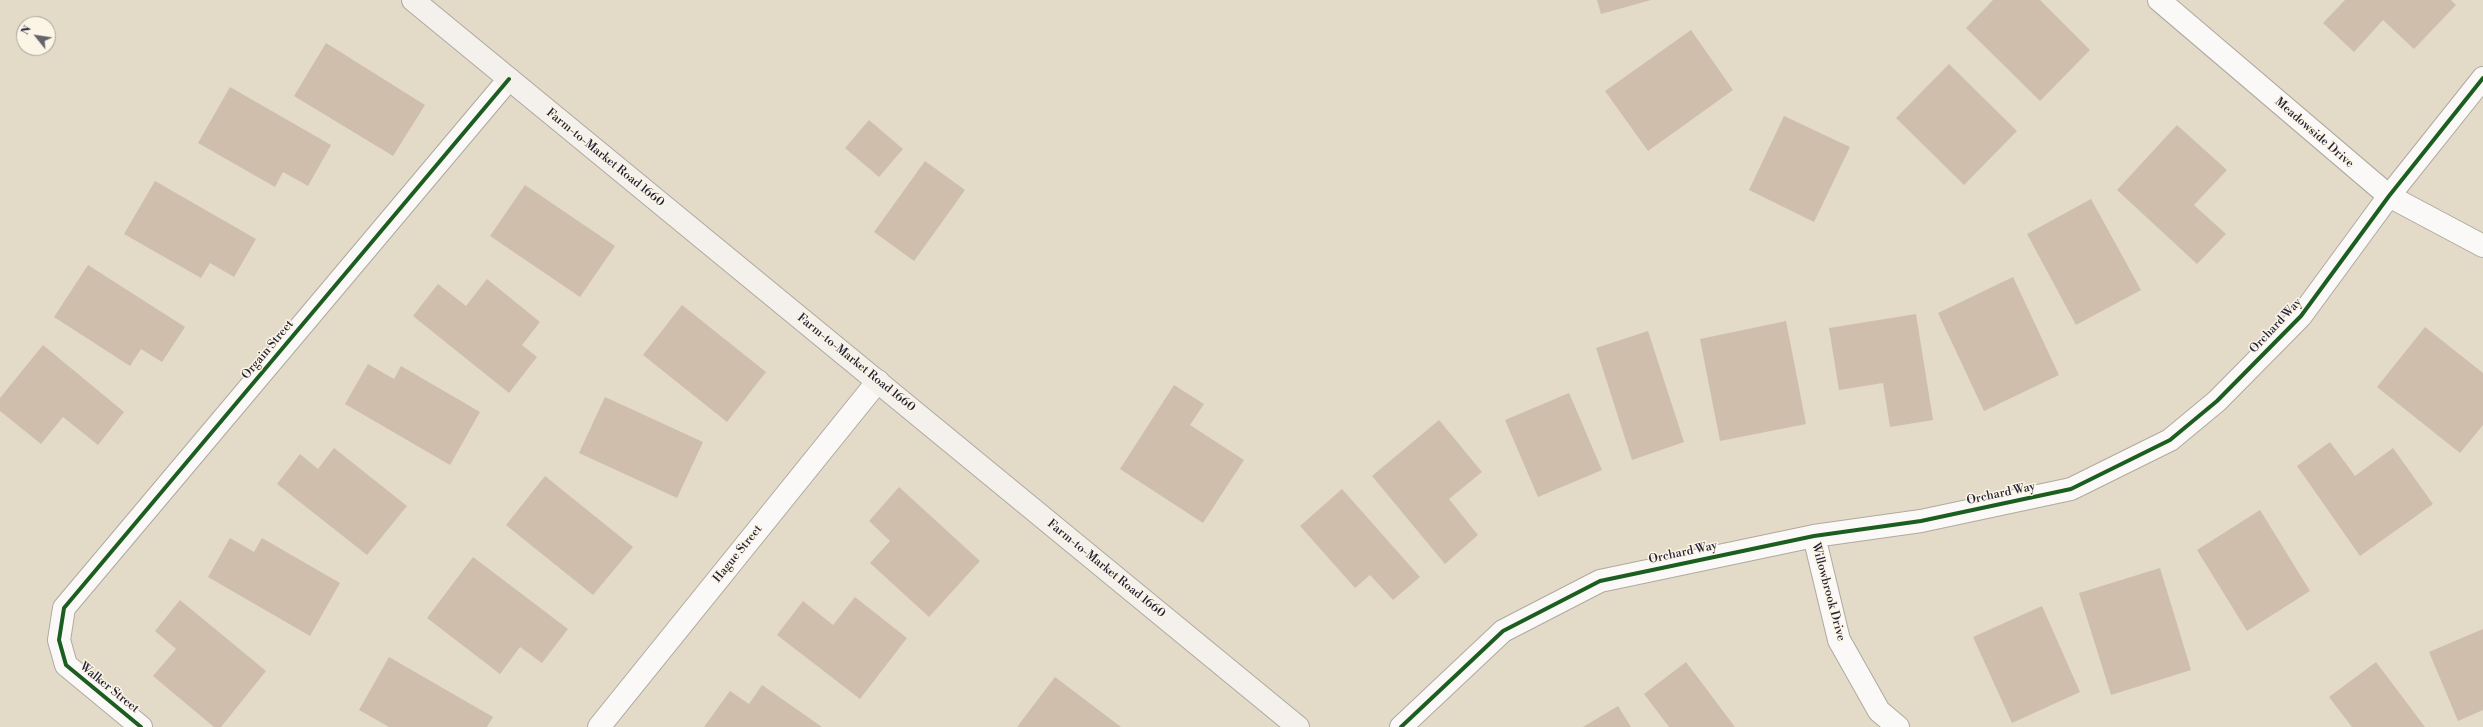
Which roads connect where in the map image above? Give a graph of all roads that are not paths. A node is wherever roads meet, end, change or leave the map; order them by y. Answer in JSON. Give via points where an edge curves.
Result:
{"nodes":[{"id":1,"x":413,"y":0,"type":"edge"},
{"id":2,"x":2159,"y":0,"type":"edge"},
{"id":3,"x":2483,"y":78,"type":"edge"},
{"id":4,"x":509,"y":79,"type":"junction"},
{"id":5,"x":2389,"y":196,"type":"junction"},
{"id":6,"x":2483,"y":246,"type":"edge"},
{"id":7,"x":878,"y":382,"type":"junction"},
{"id":8,"x":1814,"y":536,"type":"junction"},
{"id":9,"x":59,"y":640,"type":"joint"},
{"id":10,"x":141,"y":727,"type":"edge"},
{"id":11,"x":599,"y":727,"type":"edge"},
{"id":12,"x":1298,"y":727,"type":"edge"},
{"id":13,"x":1401,"y":727,"type":"edge"},
{"id":14,"x":1898,"y":727,"type":"edge"}],
"edges":[{"from":1,"to":4,"type":"main road","name":"Farm-to-Market Road 1660"},
{"from":2,"to":5,"type":"street","name":"Meadowside Drive"},
{"from":3,"to":5,"type":"street","name":"Orchard Way"},
{"from":4,"to":7,"type":"main road","name":"Farm-to-Market Road 1660"},
{"from":4,"to":9,"type":"street","name":"Orgain Street","via":[[64,608]]},
{"from":5,"to":6,"type":"street","name":"Meadowside Drive"},
{"from":5,"to":8,"type":"street","name":"Orchard Way","via":[[2301,316],[2217,401],[2170,440],[2071,489],[1921,521]]},
{"from":7,"to":11,"type":"street","name":"Hague Street"},
{"from":7,"to":12,"type":"main road","name":"Farm-to-Market Road 1660"},
{"from":8,"to":13,"type":"street","name":"Orchard Way","via":[[1600,581],[1503,631]]},
{"from":8,"to":14,"type":"street","name":"Willowbrook Drive","via":[[1839,640],[1879,711]]},
{"from":9,"to":10,"type":"street","name":"Walker Street","via":[[66,665]]}]}
